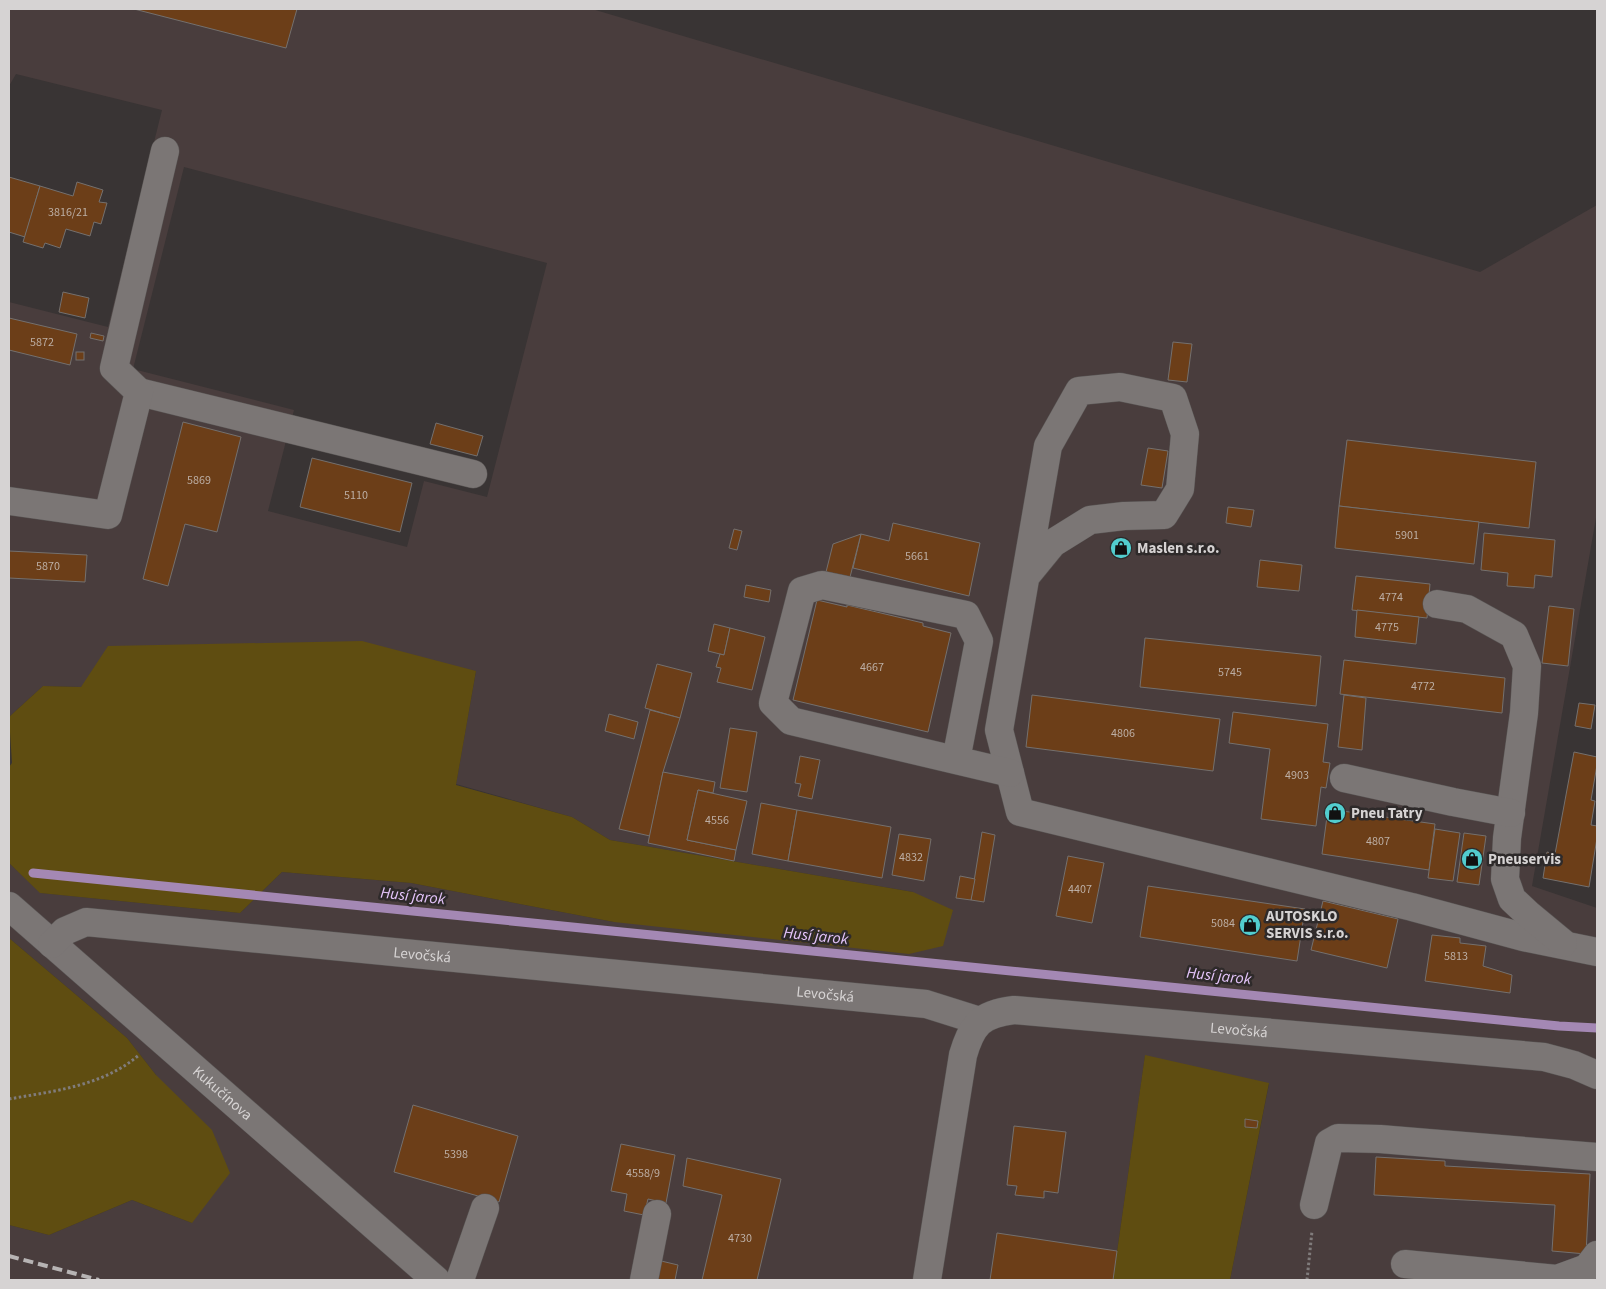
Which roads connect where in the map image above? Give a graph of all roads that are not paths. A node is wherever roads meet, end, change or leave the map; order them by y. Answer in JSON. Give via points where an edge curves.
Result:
{"nodes":[{"id":1,"x":165,"y":151,"type":"dead end"},
{"id":2,"x":139,"y":392,"type":"junction"},
{"id":3,"x":473,"y":474,"type":"dead end"},
{"id":4,"x":9,"y":501,"type":"edge"},
{"id":5,"x":1026,"y":576,"type":"junction"},
{"id":6,"x":1437,"y":604,"type":"dead end"},
{"id":7,"x":956,"y":760,"type":"junction"},
{"id":8,"x":1010,"y":773,"type":"junction"},
{"id":9,"x":1344,"y":778,"type":"dead end"},
{"id":10,"x":1511,"y":812,"type":"junction"},
{"id":11,"x":14,"y":911,"type":"edge"},
{"id":12,"x":52,"y":944,"type":"junction"},
{"id":13,"x":1566,"y":946,"type":"junction"},
{"id":14,"x":1597,"y":952,"type":"edge"},
{"id":15,"x":980,"y":1021,"type":"junction"},
{"id":16,"x":1597,"y":1076,"type":"edge"},
{"id":17,"x":1597,"y":1157,"type":"edge"},
{"id":18,"x":1314,"y":1205,"type":"road end"},
{"id":19,"x":485,"y":1208,"type":"dead end"},
{"id":20,"x":657,"y":1214,"type":"dead end"},
{"id":21,"x":1597,"y":1255,"type":"edge"},
{"id":22,"x":1406,"y":1264,"type":"dead end"},
{"id":23,"x":436,"y":1280,"type":"edge"},
{"id":24,"x":460,"y":1280,"type":"edge"},
{"id":25,"x":644,"y":1280,"type":"edge"},
{"id":26,"x":927,"y":1280,"type":"edge"}],
"edges":[{"from":1,"to":2,"type":"street","via":[[114,368]]},
{"from":2,"to":3,"type":"street"},
{"from":2,"to":4,"type":"street","via":[[108,515]]},
{"from":5,"to":5,"type":"street","via":[[1048,446],[1079,391],[1120,387],[1173,398],[1185,434],[1180,489],[1164,515],[1090,520],[1053,543]]},
{"from":5,"to":8,"type":"street","via":[[999,730]]},
{"from":6,"to":10,"type":"street","via":[[1467,610],[1514,636],[1527,666]]},
{"from":7,"to":7,"type":"street","via":[[792,722],[773,703],[802,591],[822,585],[966,615],[980,641]]},
{"from":7,"to":8,"type":"street"},
{"from":8,"to":13,"type":"street","via":[[1020,812]]},
{"from":9,"to":10,"type":"street"},
{"from":10,"to":13,"type":"street","via":[[1505,879],[1512,899]]},
{"from":11,"to":12,"type":"street","name":"Kukučínova"},
{"from":12,"to":15,"type":"street","name":"Levočská","via":[[65,931],[86,922],[926,1004]]},
{"from":12,"to":23,"type":"street","name":"Kukučínova"},
{"from":13,"to":14,"type":"street"},
{"from":15,"to":16,"type":"street","name":"Levočská","via":[[996,1012],[1014,1010],[1544,1057],[1574,1065]]},
{"from":15,"to":26,"type":"street","via":[[968,1035],[963,1055]]},
{"from":17,"to":18,"type":"street","via":[[1338,1138],[1329,1143]]},
{"from":19,"to":24,"type":"street"},
{"from":20,"to":25,"type":"street"},
{"from":21,"to":22,"type":"street","via":[[1587,1268],[1557,1280]]}]}
